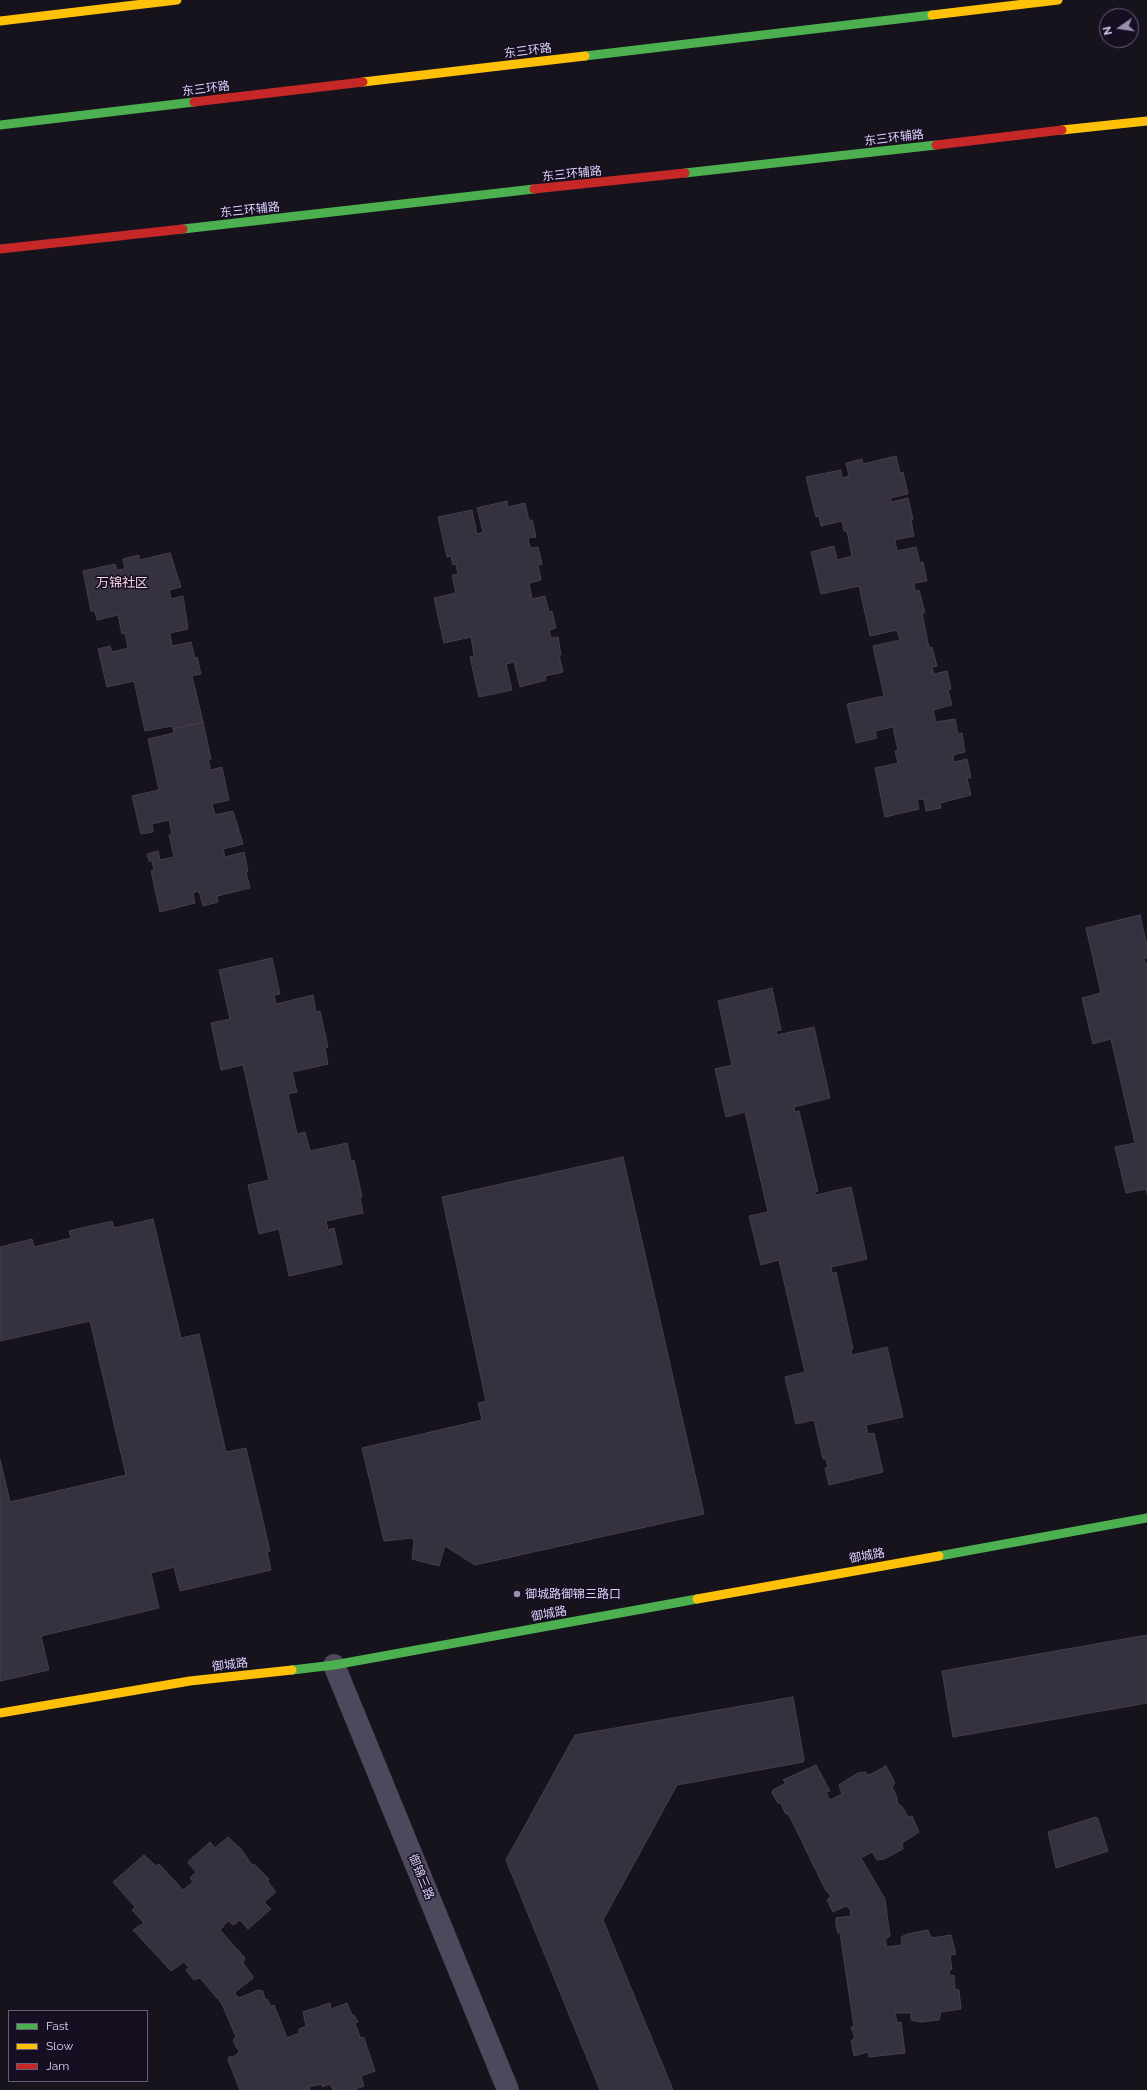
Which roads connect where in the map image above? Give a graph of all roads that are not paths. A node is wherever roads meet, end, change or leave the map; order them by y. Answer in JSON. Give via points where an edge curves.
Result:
{"nodes":[{"id":1,"x":177,"y":0,"type":"edge"},
{"id":2,"x":1058,"y":0,"type":"edge"},
{"id":3,"x":0,"y":21,"type":"edge"},
{"id":4,"x":1147,"y":121,"type":"edge"},
{"id":5,"x":0,"y":125,"type":"edge"},
{"id":6,"x":0,"y":249,"type":"edge"},
{"id":7,"x":1147,"y":1518,"type":"edge"},
{"id":8,"x":334,"y":1665,"type":"junction"},
{"id":9,"x":0,"y":1713,"type":"edge"},
{"id":10,"x":508,"y":2090,"type":"edge"}],
"edges":[{"from":1,"to":3,"type":"main road"},
{"from":2,"to":5,"type":"main road","name":"东三环路"},
{"from":4,"to":6,"type":"main road","name":"东三环辅路"},
{"from":7,"to":8,"type":"main road","name":"御城路"},
{"from":8,"to":9,"type":"main road","name":"御城路","via":[[190,1681]]},
{"from":8,"to":10,"type":"street","name":"御锦三路"}]}
